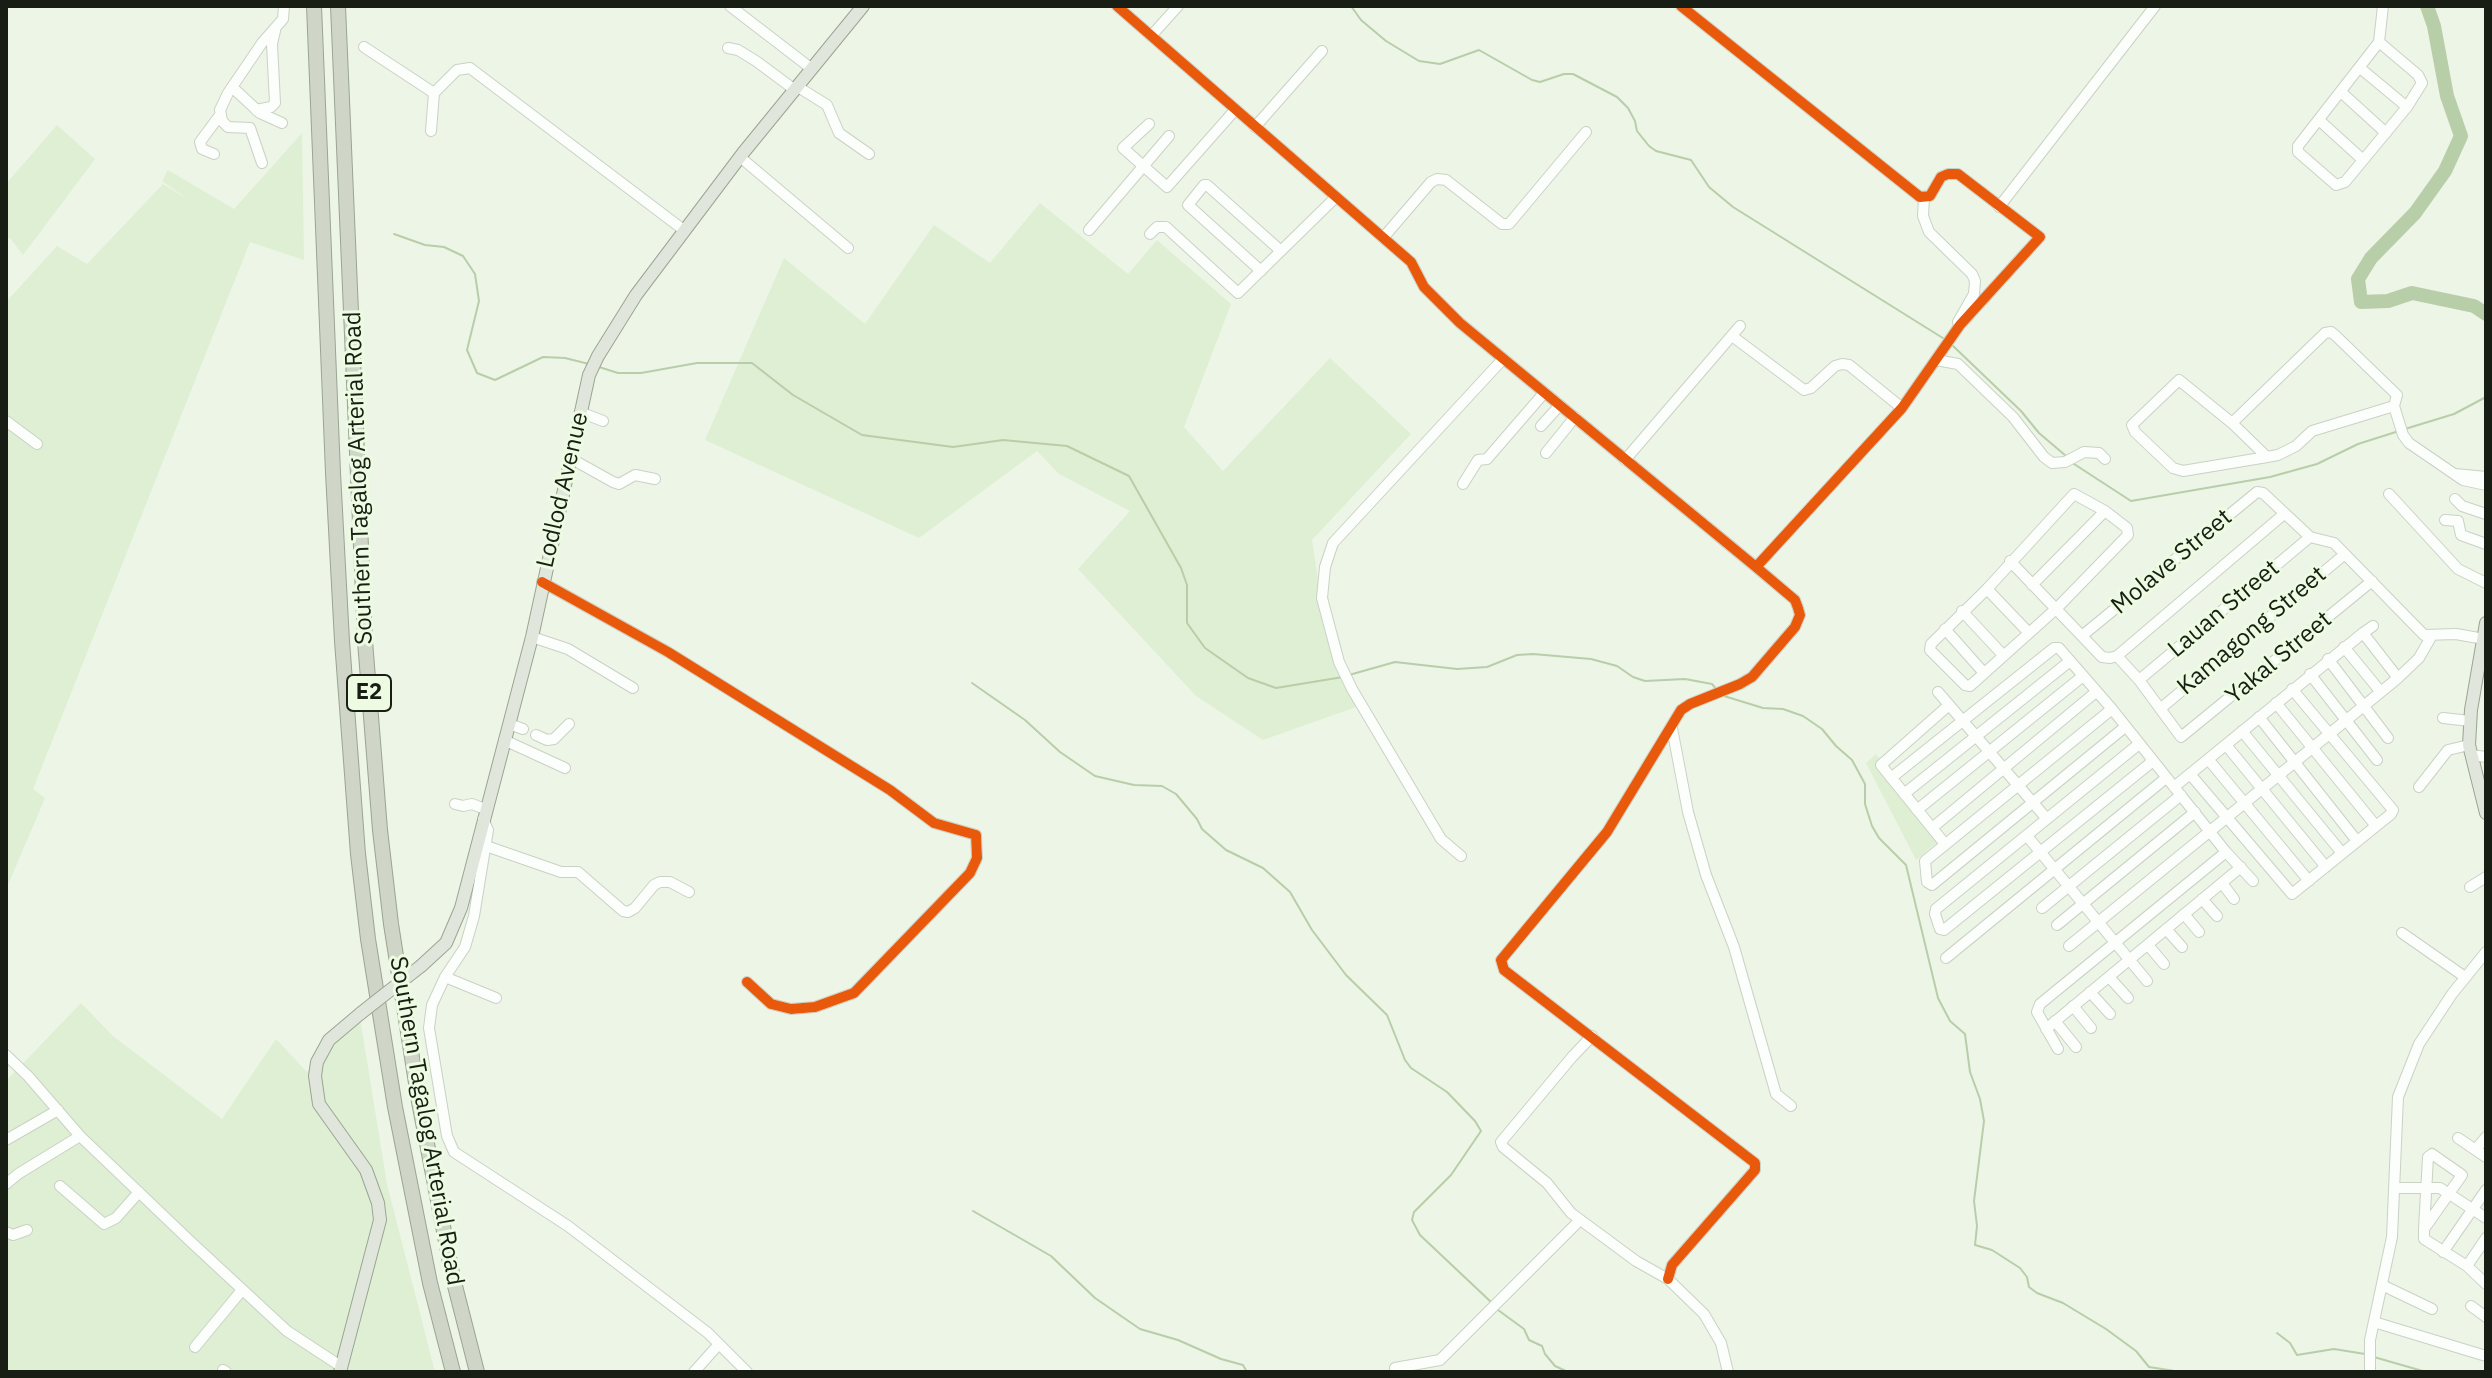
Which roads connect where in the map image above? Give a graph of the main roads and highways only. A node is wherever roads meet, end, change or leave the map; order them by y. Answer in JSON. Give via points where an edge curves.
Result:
{"nodes":[{"id":1,"x":314,"y":6,"type":"edge"},
{"id":2,"x":338,"y":6,"type":"edge"},
{"id":3,"x":863,"y":6,"type":"edge"},
{"id":4,"x":2486,"y":623,"type":"edge"},
{"id":5,"x":2484,"y":639,"type":"edge"},
{"id":6,"x":2486,"y":813,"type":"edge"},
{"id":7,"x":341,"y":1369,"type":"edge"},
{"id":8,"x":453,"y":1372,"type":"edge"},
{"id":9,"x":477,"y":1372,"type":"edge"}],
"edges":[{"from":1,"to":8,"type":"highway","name":"Southern Tagalog Arterial Road","number":"E2","via":[[333,473],[358,854],[395,1107]]},
{"from":2,"to":9,"type":"highway","name":"Southern Tagalog Arterial Road","number":"E2","via":[[365,641],[380,830],[419,1102]]},
{"from":3,"to":7,"type":"main road","name":"Lodlod Avenue","bridge":true,"via":[[740,157],[636,295],[598,356],[580,412],[532,637],[453,932],[421,966],[329,1040],[317,1062],[319,1104],[366,1170],[380,1220]]},
{"from":4,"to":5,"type":"main road"},
{"from":5,"to":6,"type":"main road","via":[[2470,750]]}]}
